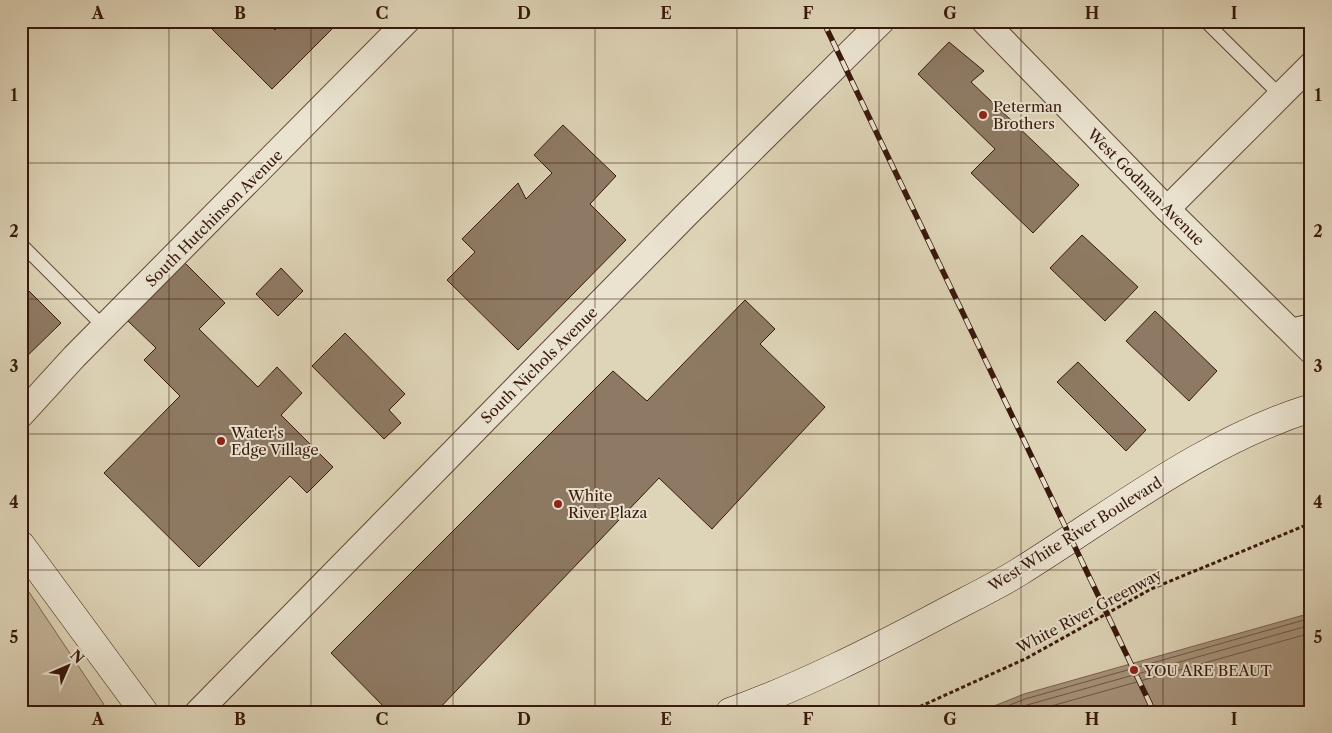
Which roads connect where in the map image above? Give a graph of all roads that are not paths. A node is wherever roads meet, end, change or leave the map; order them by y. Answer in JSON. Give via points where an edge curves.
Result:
{"nodes":[{"id":1,"x":407,"y":21,"type":"edge"},
{"id":2,"x":882,"y":21,"type":"edge"},
{"id":3,"x":984,"y":21,"type":"edge"},
{"id":4,"x":1205,"y":21,"type":"edge"},
{"id":5,"x":1311,"y":65,"type":"edge"},
{"id":6,"x":1280,"y":96,"type":"junction"},
{"id":7,"x":1167,"y":209,"type":"junction"},
{"id":8,"x":21,"y":244,"type":"edge"},
{"id":9,"x":1311,"y":320,"type":"edge"},
{"id":10,"x":1285,"y":326,"type":"junction"},
{"id":11,"x":104,"y":327,"type":"junction"},
{"id":12,"x":1311,"y":351,"type":"edge"},
{"id":13,"x":1311,"y":408,"type":"edge"},
{"id":14,"x":21,"y":415,"type":"edge"},
{"id":15,"x":21,"y":545,"type":"edge"},
{"id":16,"x":144,"y":712,"type":"edge"},
{"id":17,"x":198,"y":712,"type":"edge"},
{"id":18,"x":730,"y":712,"type":"edge"}],
"edges":[{"from":1,"to":11,"type":"street","name":"South Hutchinson Avenue"},
{"from":2,"to":17,"type":"street","name":"South Nichols Avenue"},
{"from":3,"to":7,"type":"street","name":"West Godman Avenue"},
{"from":4,"to":6,"type":"lane"},
{"from":5,"to":6,"type":"street"},
{"from":6,"to":7,"type":"street"},
{"from":7,"to":10,"type":"street","name":"West Godman Avenue"},
{"from":8,"to":11,"type":"lane"},
{"from":9,"to":10,"type":"lane"},
{"from":10,"to":12,"type":"street","name":"West Godman Avenue"},
{"from":11,"to":14,"type":"street","name":"South Hutchinson Avenue"},
{"from":13,"to":18,"type":"street","name":"West White River Boulevard","via":[[1246,432],[1186,464],[1017,573],[906,633],[798,685]]},
{"from":15,"to":16,"type":"street"}]}
